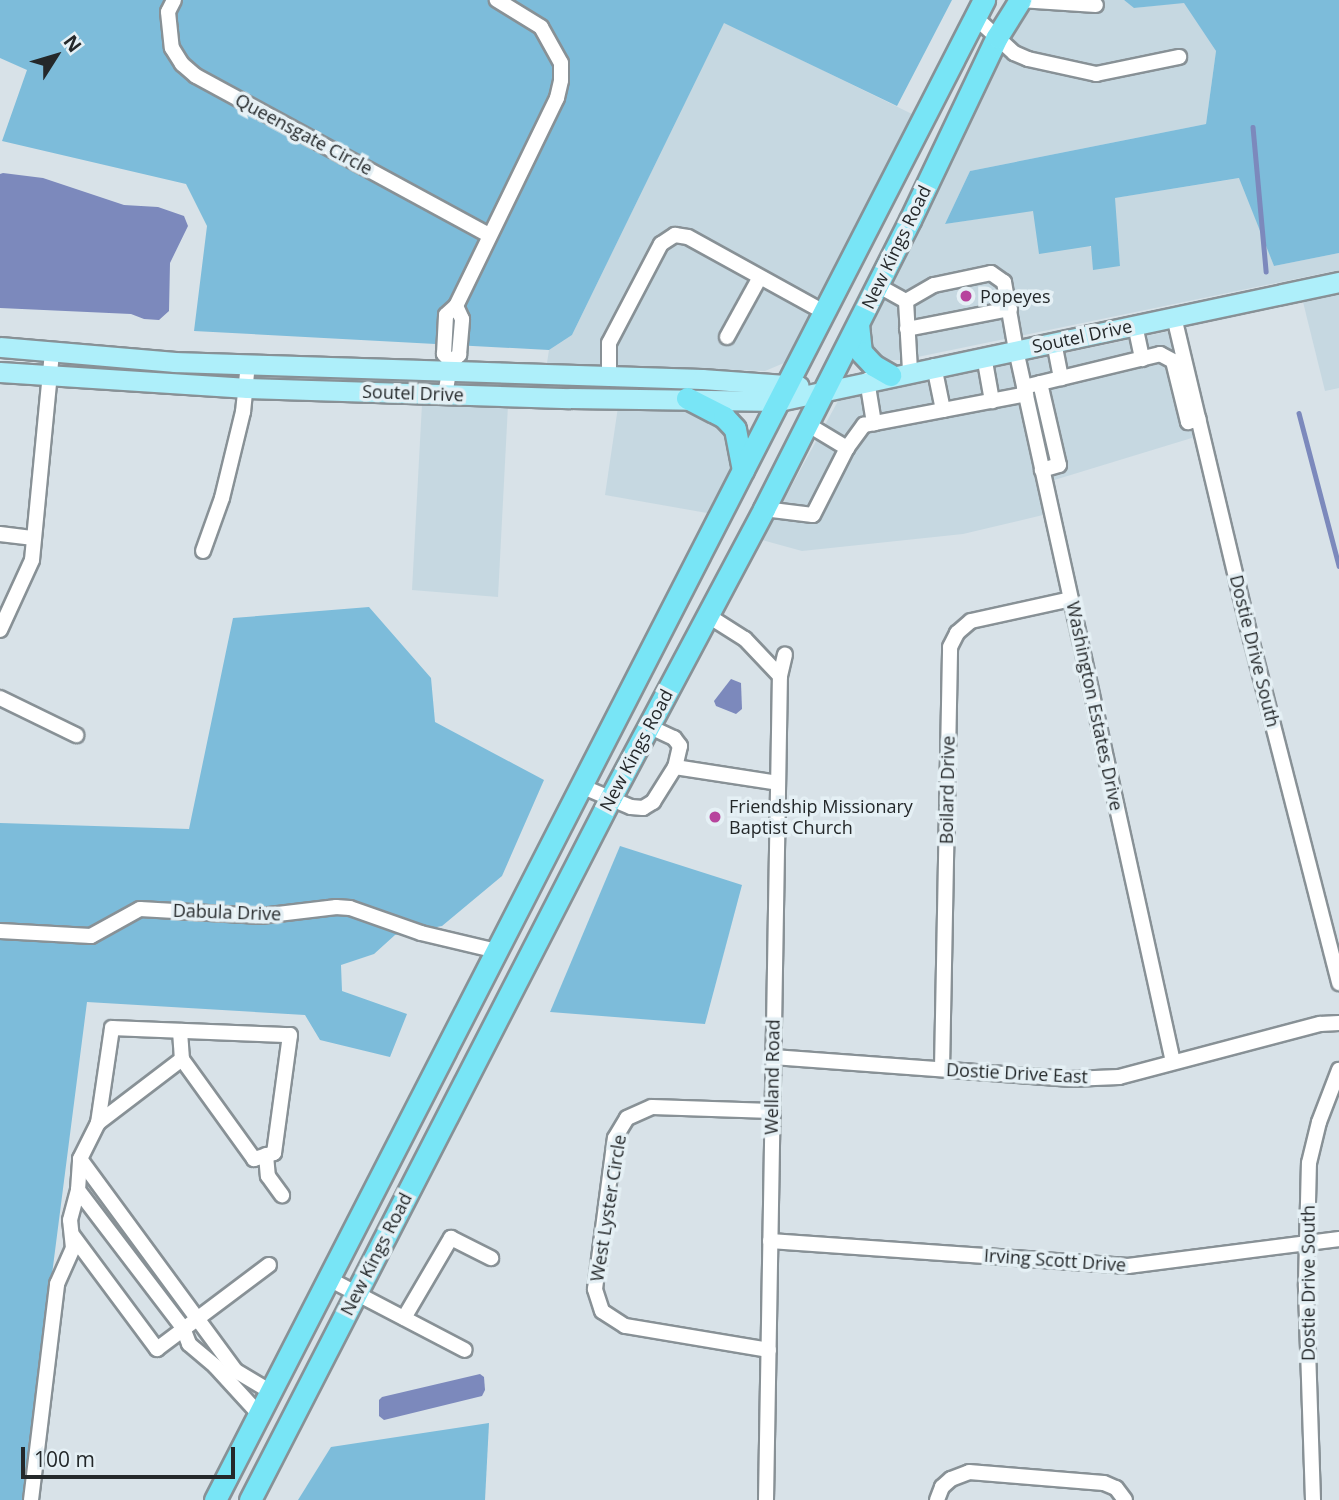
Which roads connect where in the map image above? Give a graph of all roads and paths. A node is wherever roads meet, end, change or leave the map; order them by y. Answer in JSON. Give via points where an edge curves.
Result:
{"nodes":[{"id":1,"x":174,"y":0,"type":"edge"},
{"id":2,"x":497,"y":0,"type":"edge"},
{"id":3,"x":1020,"y":0,"type":"edge"},
{"id":4,"x":1096,"y":5,"type":"dead end"},
{"id":5,"x":980,"y":8,"type":"edge"},
{"id":6,"x":997,"y":37,"type":"junction"},
{"id":7,"x":1179,"y":57,"type":"dead end"},
{"id":8,"x":489,"y":235,"type":"junction"},
{"id":9,"x":760,"y":277,"type":"junction"},
{"id":10,"x":1339,"y":282,"type":"edge"},
{"id":11,"x":877,"y":285,"type":"junction"},
{"id":12,"x":906,"y":301,"type":"junction"},
{"id":13,"x":1010,"y":309,"type":"junction"},
{"id":14,"x":824,"y":312,"type":"junction"},
{"id":15,"x":1174,"y":317,"type":"junction"},
{"id":16,"x":858,"y":324,"type":"junction"},
{"id":17,"x":1135,"y":325,"type":"junction"},
{"id":18,"x":906,"y":329,"type":"junction"},
{"id":19,"x":727,"y":337,"type":"dead end"},
{"id":20,"x":1054,"y":342,"type":"junction"},
{"id":21,"x":0,"y":347,"type":"edge"},
{"id":22,"x":1016,"y":350,"type":"junction"},
{"id":23,"x":52,"y":353,"type":"junction"},
{"id":24,"x":984,"y":356,"type":"junction"},
{"id":25,"x":1142,"y":359,"type":"junction"},
{"id":26,"x":1179,"y":360,"type":"junction"},
{"id":27,"x":248,"y":363,"type":"junction"},
{"id":28,"x":934,"y":366,"type":"junction"},
{"id":29,"x":451,"y":367,"type":"junction"},
{"id":30,"x":0,"y":372,"type":"edge"},
{"id":31,"x":900,"y":373,"type":"junction"},
{"id":32,"x":50,"y":376,"type":"junction"},
{"id":33,"x":609,"y":376,"type":"junction"},
{"id":34,"x":1061,"y":378,"type":"junction"},
{"id":35,"x":867,"y":380,"type":"junction"},
{"id":36,"x":1040,"y":383,"type":"junction"},
{"id":37,"x":247,"y":388,"type":"junction"},
{"id":38,"x":824,"y":390,"type":"junction"},
{"id":39,"x":1025,"y":391,"type":"junction"},
{"id":40,"x":783,"y":392,"type":"junction"},
{"id":41,"x":445,"y":395,"type":"junction"},
{"id":42,"x":687,"y":398,"type":"junction"},
{"id":43,"x":992,"y":401,"type":"junction"},
{"id":44,"x":943,"y":410,"type":"junction"},
{"id":45,"x":1049,"y":423,"type":"junction"},
{"id":46,"x":807,"y":424,"type":"junction"},
{"id":47,"x":874,"y":424,"type":"junction"},
{"id":48,"x":1033,"y":427,"type":"junction"},
{"id":49,"x":847,"y":447,"type":"junction"},
{"id":50,"x":743,"y":470,"type":"junction"},
{"id":51,"x":1042,"y":470,"type":"junction"},
{"id":52,"x":764,"y":509,"type":"junction"},
{"id":53,"x":0,"y":534,"type":"edge"},
{"id":54,"x":34,"y":538,"type":"junction"},
{"id":55,"x":203,"y":551,"type":"dead end"},
{"id":56,"x":1071,"y":599,"type":"junction"},
{"id":57,"x":707,"y":615,"type":"junction"},
{"id":58,"x":0,"y":630,"type":"edge"},
{"id":59,"x":785,"y":655,"type":"dead end"},
{"id":60,"x":780,"y":676,"type":"junction"},
{"id":61,"x":0,"y":698,"type":"edge"},
{"id":62,"x":649,"y":726,"type":"junction"},
{"id":63,"x":76,"y":735,"type":"dead end"},
{"id":64,"x":675,"y":767,"type":"junction"},
{"id":65,"x":778,"y":783,"type":"junction"},
{"id":66,"x":581,"y":786,"type":"junction"},
{"id":67,"x":611,"y":797,"type":"junction"},
{"id":68,"x":0,"y":931,"type":"edge"},
{"id":69,"x":497,"y":951,"type":"junction"},
{"id":70,"x":1339,"y":984,"type":"edge"},
{"id":71,"x":1339,"y":1023,"type":"edge"},
{"id":72,"x":180,"y":1031,"type":"junction"},
{"id":73,"x":773,"y":1058,"type":"junction"},
{"id":74,"x":182,"y":1059,"type":"junction"},
{"id":75,"x":1173,"y":1062,"type":"junction"},
{"id":76,"x":942,"y":1069,"type":"junction"},
{"id":77,"x":1339,"y":1070,"type":"edge"},
{"id":78,"x":772,"y":1111,"type":"junction"},
{"id":79,"x":98,"y":1123,"type":"junction"},
{"id":80,"x":266,"y":1156,"type":"junction"},
{"id":81,"x":80,"y":1159,"type":"junction"},
{"id":82,"x":78,"y":1190,"type":"junction"},
{"id":83,"x":282,"y":1195,"type":"dead end"},
{"id":84,"x":116,"y":1208,"type":"junction"},
{"id":85,"x":102,"y":1218,"type":"junction"},
{"id":86,"x":74,"y":1236,"type":"junction"},
{"id":87,"x":1339,"y":1239,"type":"edge"},
{"id":88,"x":770,"y":1241,"type":"junction"},
{"id":89,"x":1307,"y":1243,"type":"junction"},
{"id":90,"x":491,"y":1258,"type":"dead end"},
{"id":91,"x":269,"y":1265,"type":"dead end"},
{"id":92,"x":329,"y":1279,"type":"junction"},
{"id":93,"x":357,"y":1293,"type":"junction"},
{"id":94,"x":197,"y":1318,"type":"junction"},
{"id":95,"x":404,"y":1318,"type":"junction"},
{"id":96,"x":183,"y":1328,"type":"junction"},
{"id":97,"x":465,"y":1350,"type":"dead end"},
{"id":98,"x":769,"y":1350,"type":"junction"},
{"id":99,"x":271,"y":1392,"type":"junction"},
{"id":100,"x":260,"y":1414,"type":"junction"},
{"id":101,"x":1125,"y":1499,"type":"edge"},
{"id":102,"x":31,"y":1500,"type":"edge"},
{"id":103,"x":215,"y":1500,"type":"edge"},
{"id":104,"x":250,"y":1500,"type":"edge"},
{"id":105,"x":766,"y":1500,"type":"edge"},
{"id":106,"x":937,"y":1500,"type":"edge"},
{"id":107,"x":1313,"y":1500,"type":"edge"}],
"edges":[{"from":1,"to":8,"type":"street","name":"Queensgate Circle","via":[[168,12],[172,48],[196,76]]},
{"from":2,"to":8,"type":"street","via":[[541,26],[561,63],[561,80],[557,98]]},
{"from":3,"to":4,"type":"street"},
{"from":3,"to":6,"type":"highway","name":"New Kings Road"},
{"from":5,"to":6,"type":"street"},
{"from":5,"to":14,"type":"highway","name":"New Kings Road"},
{"from":6,"to":7,"type":"street","via":[[1028,59],[1096,74]]},
{"from":6,"to":11,"type":"highway","name":"New Kings Road"},
{"from":8,"to":29,"type":"street","via":[[456,306],[446,315],[444,354]]},
{"from":9,"to":14,"type":"street"},
{"from":9,"to":19,"type":"street"},
{"from":9,"to":33,"type":"street","via":[[688,237],[675,235],[661,244],[609,343]]},
{"from":10,"to":15,"type":"main road","name":"Soutel Drive"},
{"from":11,"to":12,"type":"street"},
{"from":11,"to":16,"type":"highway","name":"New Kings Road"},
{"from":12,"to":13,"type":"street","name":"Washington Estates Drive","via":[[934,285],[990,274],[1004,282]]},
{"from":12,"to":18,"type":"street"},
{"from":13,"to":18,"type":"street"},
{"from":13,"to":22,"type":"street","name":"Washington Estates Drive"},
{"from":14,"to":40,"type":"highway","name":"New Kings Road"},
{"from":15,"to":17,"type":"main road","name":"Soutel Drive"},
{"from":15,"to":26,"type":"street","name":"Dostie Drive South"},
{"from":16,"to":31,"type":"highway","via":[[861,352],[873,365]]},
{"from":16,"to":38,"type":"highway","name":"New Kings Road"},
{"from":17,"to":20,"type":"main road","name":"Soutel Drive"},
{"from":17,"to":25,"type":"street"},
{"from":18,"to":31,"type":"street"},
{"from":20,"to":22,"type":"main road","name":"Soutel Drive"},
{"from":20,"to":34,"type":"street"},
{"from":21,"to":23,"type":"main road","name":"Soutel Drive"},
{"from":22,"to":24,"type":"main road","name":"Soutel Drive"},
{"from":22,"to":39,"type":"street","name":"Washington Estates Drive"},
{"from":23,"to":27,"type":"main road","name":"Soutel Drive"},
{"from":23,"to":32,"type":"street"},
{"from":24,"to":28,"type":"main road","name":"Soutel Drive"},
{"from":24,"to":43,"type":"street"},
{"from":25,"to":26,"type":"street","via":[[1160,354]]},
{"from":25,"to":34,"type":"street"},
{"from":26,"to":70,"type":"street","name":"Dostie Drive South","via":[[1199,419]]},
{"from":27,"to":29,"type":"main road","name":"Soutel Drive"},
{"from":27,"to":37,"type":"street"},
{"from":28,"to":31,"type":"main road","name":"Soutel Drive"},
{"from":28,"to":44,"type":"street"},
{"from":29,"to":33,"type":"main road","name":"Soutel Drive"},
{"from":29,"to":41,"type":"street"},
{"from":30,"to":32,"type":"main road","name":"Soutel Drive"},
{"from":31,"to":35,"type":"main road","name":"Soutel Drive"},
{"from":32,"to":37,"type":"main road","name":"Soutel Drive"},
{"from":32,"to":54,"type":"street"},
{"from":33,"to":40,"type":"main road","name":"Soutel Drive"},
{"from":34,"to":36,"type":"street"},
{"from":35,"to":38,"type":"main road","name":"Soutel Drive"},
{"from":35,"to":47,"type":"street"},
{"from":36,"to":39,"type":"street"},
{"from":36,"to":45,"type":"street"},
{"from":37,"to":41,"type":"main road","name":"Soutel Drive"},
{"from":37,"to":55,"type":"street","via":[[222,498]]},
{"from":38,"to":40,"type":"main road","name":"Soutel Drive"},
{"from":38,"to":46,"type":"highway","name":"New Kings Road"},
{"from":39,"to":43,"type":"street"},
{"from":39,"to":48,"type":"street","name":"Washington Estates Drive"},
{"from":40,"to":42,"type":"main road","name":"Soutel Drive"},
{"from":40,"to":50,"type":"highway","name":"New Kings Road"},
{"from":41,"to":42,"type":"main road","name":"Soutel Drive"},
{"from":42,"to":50,"type":"highway","via":[[724,417],[736,431]]},
{"from":43,"to":44,"type":"street"},
{"from":44,"to":47,"type":"street"},
{"from":45,"to":48,"type":"street"},
{"from":45,"to":51,"type":"street","via":[[1059,465]]},
{"from":46,"to":49,"type":"street"},
{"from":46,"to":52,"type":"highway","name":"New Kings Road"},
{"from":47,"to":49,"type":"street","via":[[864,425]]},
{"from":48,"to":51,"type":"street","name":"Washington Estates Drive"},
{"from":49,"to":52,"type":"street","via":[[813,515]]},
{"from":50,"to":66,"type":"highway","name":"New Kings Road"},
{"from":51,"to":56,"type":"street","name":"Washington Estates Drive"},
{"from":52,"to":57,"type":"highway","name":"New Kings Road"},
{"from":53,"to":54,"type":"street"},
{"from":54,"to":58,"type":"street","via":[[29,570]]},
{"from":56,"to":75,"type":"street","name":"Washington Estates Drive"},
{"from":56,"to":76,"type":"street","name":"Boilard Drive","via":[[971,621],[950,647]]},
{"from":57,"to":60,"type":"street","via":[[744,639]]},
{"from":57,"to":62,"type":"highway","name":"New Kings Road"},
{"from":59,"to":60,"type":"street","name":"Welland Road"},
{"from":60,"to":65,"type":"street","name":"Welland Road"},
{"from":61,"to":63,"type":"street"},
{"from":62,"to":64,"type":"street","via":[[680,746]]},
{"from":62,"to":67,"type":"highway","name":"New Kings Road"},
{"from":64,"to":65,"type":"street"},
{"from":64,"to":67,"type":"street","via":[[653,802],[643,807],[631,807]]},
{"from":65,"to":73,"type":"street","name":"Welland Road"},
{"from":66,"to":67,"type":"street"},
{"from":66,"to":69,"type":"highway","name":"New Kings Road"},
{"from":67,"to":93,"type":"highway","name":"New Kings Road"},
{"from":68,"to":69,"type":"street","name":"Dabula Drive","via":[[92,936],[140,909],[261,916],[336,907]]},
{"from":69,"to":92,"type":"highway","name":"New Kings Road"},
{"from":71,"to":75,"type":"street","name":"Dostie Drive East"},
{"from":72,"to":74,"type":"street"},
{"from":72,"to":79,"type":"street","via":[[112,1028]]},
{"from":72,"to":80,"type":"street","via":[[290,1035],[274,1153]]},
{"from":73,"to":76,"type":"street","name":"Dostie Drive East"},
{"from":73,"to":78,"type":"street","name":"Welland Road"},
{"from":74,"to":79,"type":"street"},
{"from":74,"to":80,"type":"street","via":[[254,1158]]},
{"from":75,"to":76,"type":"street","name":"Dostie Drive East","via":[[1119,1077],[1071,1079]]},
{"from":77,"to":89,"type":"street","name":"Dostie Drive South","via":[[1308,1163]]},
{"from":78,"to":88,"type":"street","name":"Welland Road"},
{"from":78,"to":98,"type":"street","name":"West Lyster Circle","via":[[652,1107],[627,1118],[615,1138],[595,1289],[603,1311],[625,1326]]},
{"from":79,"to":81,"type":"street"},
{"from":80,"to":83,"type":"street","via":[[268,1176]]},
{"from":81,"to":82,"type":"street"},
{"from":81,"to":84,"type":"street"},
{"from":82,"to":85,"type":"street"},
{"from":82,"to":86,"type":"street","via":[[70,1220]]},
{"from":84,"to":85,"type":"street"},
{"from":84,"to":94,"type":"street"},
{"from":85,"to":96,"type":"street"},
{"from":86,"to":96,"type":"street","via":[[157,1349]]},
{"from":86,"to":102,"type":"street","via":[[71,1256],[57,1284]]},
{"from":87,"to":89,"type":"street","name":"Irving Scott Drive"},
{"from":88,"to":89,"type":"street","name":"Irving Scott Drive","via":[[1128,1266]]},
{"from":88,"to":98,"type":"street","name":"Welland Road"},
{"from":89,"to":107,"type":"street","name":"Dostie Drive South"},
{"from":90,"to":95,"type":"street","via":[[451,1238]]},
{"from":91,"to":94,"type":"street"},
{"from":92,"to":93,"type":"street"},
{"from":92,"to":99,"type":"highway","name":"New Kings Road"},
{"from":93,"to":95,"type":"street"},
{"from":93,"to":104,"type":"highway","name":"New Kings Road"},
{"from":94,"to":96,"type":"street"},
{"from":94,"to":99,"type":"street","via":[[236,1371]]},
{"from":95,"to":97,"type":"street"},
{"from":96,"to":100,"type":"street","via":[[188,1344]]},
{"from":98,"to":105,"type":"street","name":"Welland Road"},
{"from":99,"to":100,"type":"highway","name":"New Kings Road"},
{"from":100,"to":103,"type":"highway","name":"New Kings Road"},
{"from":101,"to":106,"type":"street","via":[[1104,1483],[969,1472],[951,1479]]}]}
